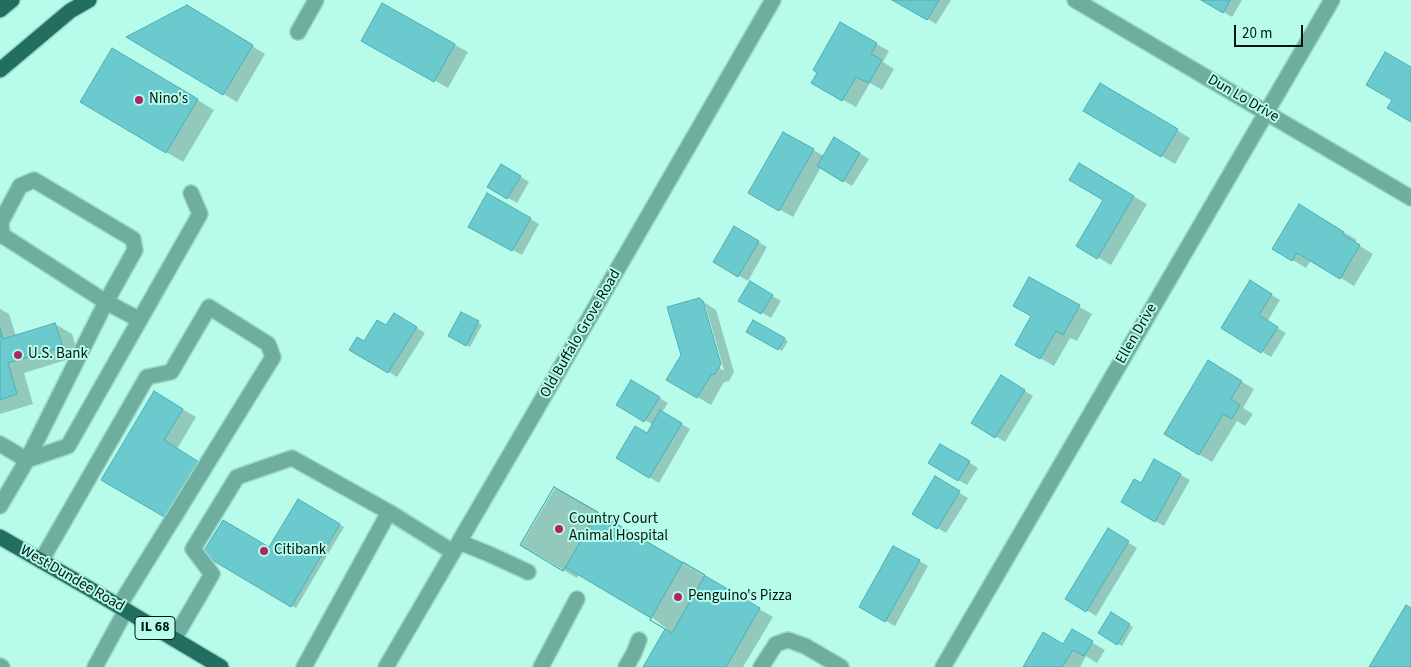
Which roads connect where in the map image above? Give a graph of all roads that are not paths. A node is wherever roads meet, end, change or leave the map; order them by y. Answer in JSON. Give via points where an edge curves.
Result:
{"nodes":[{"id":1,"x":89,"y":0,"type":"edge"},
{"id":2,"x":316,"y":0,"type":"edge"},
{"id":3,"x":774,"y":0,"type":"edge"},
{"id":4,"x":1075,"y":0,"type":"edge"},
{"id":5,"x":1332,"y":0,"type":"edge"},
{"id":6,"x":298,"y":32,"type":"dead end"},
{"id":7,"x":0,"y":70,"type":"edge"},
{"id":8,"x":1266,"y":112,"type":"junction"},
{"id":9,"x":191,"y":193,"type":"dead end"},
{"id":10,"x":1411,"y":198,"type":"edge"},
{"id":11,"x":1,"y":236,"type":"edge"},
{"id":12,"x":106,"y":302,"type":"junction"},
{"id":13,"x":140,"y":320,"type":"junction"},
{"id":14,"x":0,"y":444,"type":"edge"},
{"id":15,"x":27,"y":460,"type":"junction"},
{"id":16,"x":0,"y":506,"type":"edge"},
{"id":17,"x":388,"y":512,"type":"junction"},
{"id":18,"x":0,"y":537,"type":"edge"},
{"id":19,"x":456,"y":547,"type":"junction"},
{"id":20,"x":41,"y":561,"type":"junction"},
{"id":21,"x":528,"y":572,"type":"dead end"},
{"id":22,"x":577,"y":599,"type":"dead end"},
{"id":23,"x":122,"y":608,"type":"junction"},
{"id":24,"x":174,"y":639,"type":"junction"},
{"id":25,"x":639,"y":640,"type":"dead end"},
{"id":26,"x":95,"y":667,"type":"edge"},
{"id":27,"x":221,"y":667,"type":"edge"},
{"id":28,"x":304,"y":667,"type":"edge"},
{"id":29,"x":386,"y":667,"type":"edge"},
{"id":30,"x":541,"y":667,"type":"edge"},
{"id":31,"x":626,"y":667,"type":"edge"},
{"id":32,"x":761,"y":667,"type":"edge"},
{"id":33,"x":841,"y":667,"type":"edge"},
{"id":34,"x":943,"y":667,"type":"edge"}],
"edges":[{"from":1,"to":7,"type":"main road","via":[[70,11]]},
{"from":2,"to":6,"type":"street"},
{"from":3,"to":19,"type":"street","name":"Old Buffalo Grove Road"},
{"from":4,"to":8,"type":"street","name":"Dun Lo Drive"},
{"from":5,"to":8,"type":"street","name":"Ellen Drive"},
{"from":8,"to":10,"type":"street","name":"Dun Lo Drive"},
{"from":8,"to":34,"type":"street","name":"Ellen Drive"},
{"from":9,"to":13,"type":"street","via":[[200,214]]},
{"from":11,"to":12,"type":"street"},
{"from":11,"to":12,"type":"street","via":[[1,222],[20,186],[34,180],[133,239],[135,250]]},
{"from":12,"to":13,"type":"street"},
{"from":12,"to":15,"type":"street"},
{"from":13,"to":15,"type":"street","via":[[68,446]]},
{"from":14,"to":15,"type":"street"},
{"from":15,"to":16,"type":"street"},
{"from":17,"to":19,"type":"street"},
{"from":17,"to":24,"type":"street","via":[[292,458],[237,477],[193,549],[212,574]]},
{"from":17,"to":28,"type":"street"},
{"from":18,"to":20,"type":"main road","name":"West Dundee Road","number":"IL 68"},
{"from":19,"to":21,"type":"street"},
{"from":19,"to":29,"type":"street","name":"Old Buffalo Grove Road"},
{"from":20,"to":23,"type":"main road","name":"West Dundee Road","number":"IL 68"},
{"from":20,"to":23,"type":"street","via":[[147,376],[171,372],[209,307],[268,344],[273,357]]},
{"from":22,"to":30,"type":"street"},
{"from":23,"to":24,"type":"main road","name":"West Dundee Road","number":"IL 68"},
{"from":23,"to":26,"type":"street"},
{"from":24,"to":27,"type":"main road","name":"West Dundee Road","number":"IL 68"},
{"from":25,"to":31,"type":"street"},
{"from":32,"to":33,"type":"street","via":[[776,644],[788,640]]}]}
